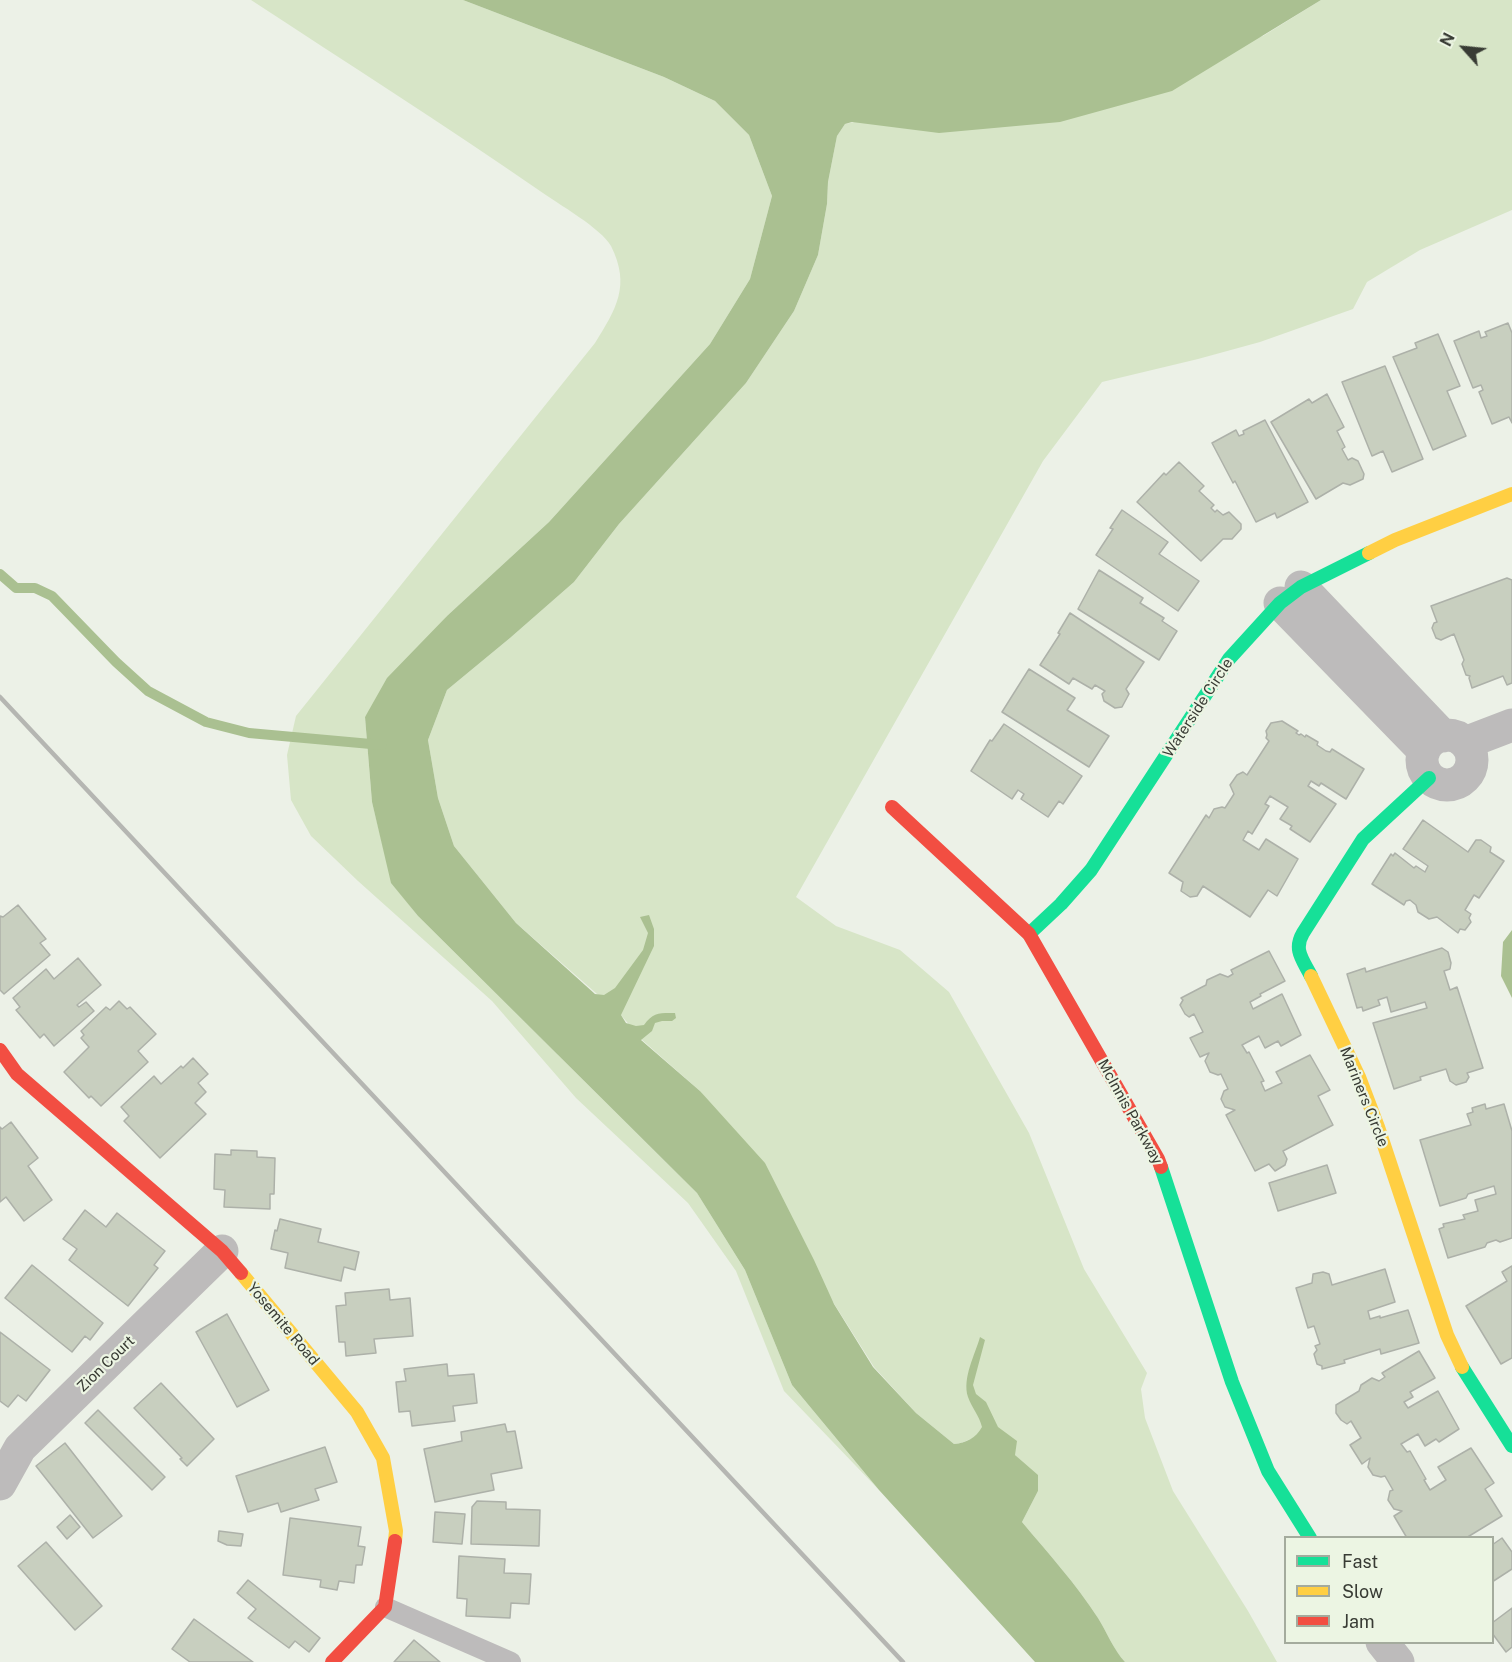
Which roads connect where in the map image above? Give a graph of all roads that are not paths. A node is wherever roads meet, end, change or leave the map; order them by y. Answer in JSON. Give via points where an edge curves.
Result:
{"nodes":[{"id":1,"x":1512,"y":494,"type":"edge"},
{"id":2,"x":1291,"y":595,"type":"junction"},
{"id":3,"x":1512,"y":725,"type":"edge"},
{"id":4,"x":1440,"y":752,"type":"junction"},
{"id":5,"x":892,"y":807,"type":"dead end"},
{"id":6,"x":1029,"y":934,"type":"junction"},
{"id":7,"x":6,"y":1071,"type":"edge"},
{"id":8,"x":222,"y":1251,"type":"junction"},
{"id":9,"x":1512,"y":1446,"type":"edge"},
{"id":10,"x":0,"y":1484,"type":"edge"},
{"id":11,"x":1309,"y":1536,"type":"edge"},
{"id":12,"x":386,"y":1606,"type":"junction"},
{"id":13,"x":1384,"y":1644,"type":"edge"},
{"id":14,"x":332,"y":1662,"type":"edge"},
{"id":15,"x":511,"y":1662,"type":"edge"},
{"id":16,"x":1398,"y":1662,"type":"edge"}],
"edges":[{"from":1,"to":2,"type":"street","name":"Waterside Circle","via":[[1395,540]]},
{"from":2,"to":4,"type":"street"},
{"from":2,"to":6,"type":"street","name":"Waterside Circle","via":[[1229,659],[1091,870]]},
{"from":3,"to":4,"type":"street","name":"Mariners Circle"},
{"from":4,"to":9,"type":"street","name":"Mariners Circle","via":[[1364,839],[1303,933],[1298,950],[1359,1077],[1447,1335],[1461,1366]]},
{"from":5,"to":6,"type":"street","name":"McInnis Parkway"},
{"from":6,"to":11,"type":"street","name":"McInnis Parkway","via":[[1158,1159],[1232,1382],[1269,1470]]},
{"from":7,"to":8,"type":"street","name":"Yosemite Road"},
{"from":8,"to":10,"type":"street","name":"Zion Court","via":[[20,1448]]},
{"from":8,"to":12,"type":"street","name":"Yosemite Road","via":[[357,1412],[383,1458],[396,1531]]},
{"from":12,"to":14,"type":"street"},
{"from":12,"to":15,"type":"lane"},
{"from":13,"to":16,"type":"street"}]}
